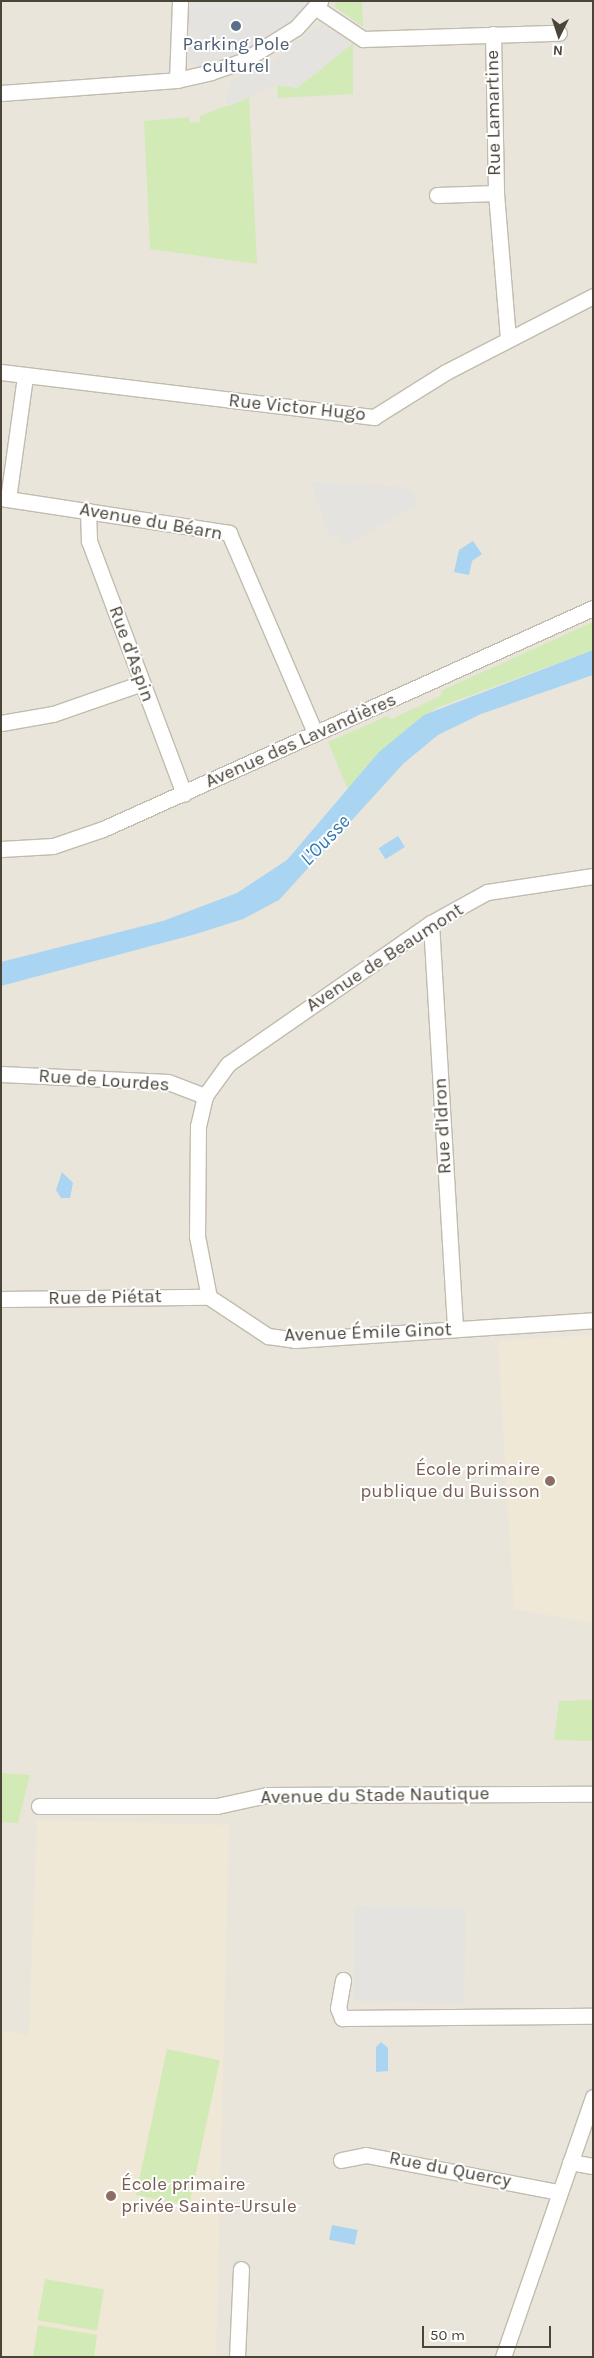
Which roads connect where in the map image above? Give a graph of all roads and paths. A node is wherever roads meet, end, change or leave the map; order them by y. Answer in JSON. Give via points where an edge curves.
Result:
{"nodes":[{"id":1,"x":180,"y":1,"type":"edge"},
{"id":2,"x":317,"y":4,"type":"edge"},
{"id":3,"x":559,"y":33,"type":"dead end"},
{"id":4,"x":493,"y":34,"type":"junction"},
{"id":5,"x":176,"y":80,"type":"junction"},
{"id":6,"x":1,"y":93,"type":"edge"},
{"id":7,"x":496,"y":193,"type":"junction"},
{"id":8,"x":437,"y":195,"type":"dead end"},
{"id":9,"x":593,"y":296,"type":"edge"},
{"id":10,"x":508,"y":339,"type":"junction"},
{"id":11,"x":1,"y":372,"type":"edge"},
{"id":12,"x":25,"y":376,"type":"junction"},
{"id":13,"x":5,"y":499,"type":"edge"},
{"id":14,"x":88,"y":511,"type":"junction"},
{"id":15,"x":593,"y":608,"type":"edge"},
{"id":16,"x":142,"y":683,"type":"junction"},
{"id":17,"x":1,"y":723,"type":"edge"},
{"id":18,"x":315,"y":732,"type":"junction"},
{"id":19,"x":184,"y":794,"type":"junction"},
{"id":20,"x":1,"y":849,"type":"edge"},
{"id":21,"x":593,"y":876,"type":"edge"},
{"id":22,"x":431,"y":923,"type":"junction"},
{"id":23,"x":1,"y":1074,"type":"edge"},
{"id":24,"x":205,"y":1096,"type":"junction"},
{"id":25,"x":209,"y":1297,"type":"junction"},
{"id":26,"x":1,"y":1300,"type":"edge"},
{"id":27,"x":593,"y":1320,"type":"edge"},
{"id":28,"x":454,"y":1329,"type":"junction"},
{"id":29,"x":593,"y":1794,"type":"edge"},
{"id":30,"x":39,"y":1806,"type":"dead end"},
{"id":31,"x":344,"y":1980,"type":"dead end"},
{"id":32,"x":593,"y":2016,"type":"edge"},
{"id":33,"x":593,"y":2097,"type":"edge"},
{"id":34,"x":341,"y":2160,"type":"dead end"},
{"id":35,"x":570,"y":2162,"type":"junction"},
{"id":36,"x":593,"y":2166,"type":"edge"},
{"id":37,"x":559,"y":2192,"type":"junction"},
{"id":38,"x":241,"y":2269,"type":"dead end"},
{"id":39,"x":237,"y":2357,"type":"edge"},
{"id":40,"x":503,"y":2357,"type":"edge"}],
"edges":[{"from":1,"to":5,"type":"street"},
{"from":2,"to":4,"type":"street","name":"Rue Lamartine","via":[[363,39]]},
{"from":2,"to":5,"type":"street","via":[[296,28],[243,61]]},
{"from":3,"to":4,"type":"street","name":"Rue Lamartine"},
{"from":4,"to":7,"type":"street","name":"Rue Lamartine"},
{"from":5,"to":6,"type":"street"},
{"from":7,"to":8,"type":"street","name":"Rue Lamartine"},
{"from":7,"to":10,"type":"street","name":"Rue Lamartine"},
{"from":9,"to":10,"type":"street","name":"Rue Victor Hugo"},
{"from":10,"to":12,"type":"street","name":"Rue Victor Hugo","via":[[374,417]]},
{"from":11,"to":12,"type":"street","name":"Rue Victor Hugo"},
{"from":12,"to":13,"type":"street","name":"Avenue du Béarn"},
{"from":13,"to":14,"type":"street","name":"Avenue du Béarn"},
{"from":14,"to":16,"type":"street","name":"Rue d'Aspin","via":[[89,541]]},
{"from":14,"to":18,"type":"street","name":"Avenue du Béarn","via":[[229,533]]},
{"from":15,"to":18,"type":"street","name":"Avenue des Lavandières"},
{"from":16,"to":17,"type":"street","via":[[53,714]]},
{"from":16,"to":19,"type":"street","name":"Rue d'Aspin"},
{"from":18,"to":19,"type":"street","name":"Avenue des Lavandières"},
{"from":19,"to":20,"type":"street","name":"Avenue des Lavandières","via":[[53,846]]},
{"from":21,"to":22,"type":"street","name":"Avenue de Beaumont","via":[[486,892]]},
{"from":22,"to":24,"type":"street","name":"Avenue de Beaumont","via":[[228,1064]]},
{"from":22,"to":28,"type":"street","name":"Rue d'Idron"},
{"from":23,"to":24,"type":"street","name":"Rue de Lourdes","via":[[168,1082]]},
{"from":24,"to":25,"type":"street","via":[[198,1126],[197,1236]]},
{"from":25,"to":26,"type":"street","name":"Rue de Piétat"},
{"from":25,"to":28,"type":"street","name":"Avenue Émile Ginot","via":[[268,1336],[295,1340]]},
{"from":27,"to":28,"type":"street","name":"Avenue Émile Ginot"},
{"from":29,"to":30,"type":"street","name":"Avenue du Stade Nautique","via":[[267,1795],[208,1806]]},
{"from":31,"to":32,"type":"street","via":[[338,2008],[342,2018]]},
{"from":33,"to":35,"type":"street"},
{"from":34,"to":37,"type":"street","name":"Rue du Quercy","via":[[366,2155]]},
{"from":35,"to":36,"type":"street"},
{"from":35,"to":37,"type":"street"},
{"from":37,"to":40,"type":"street"},
{"from":38,"to":39,"type":"street"}]}
